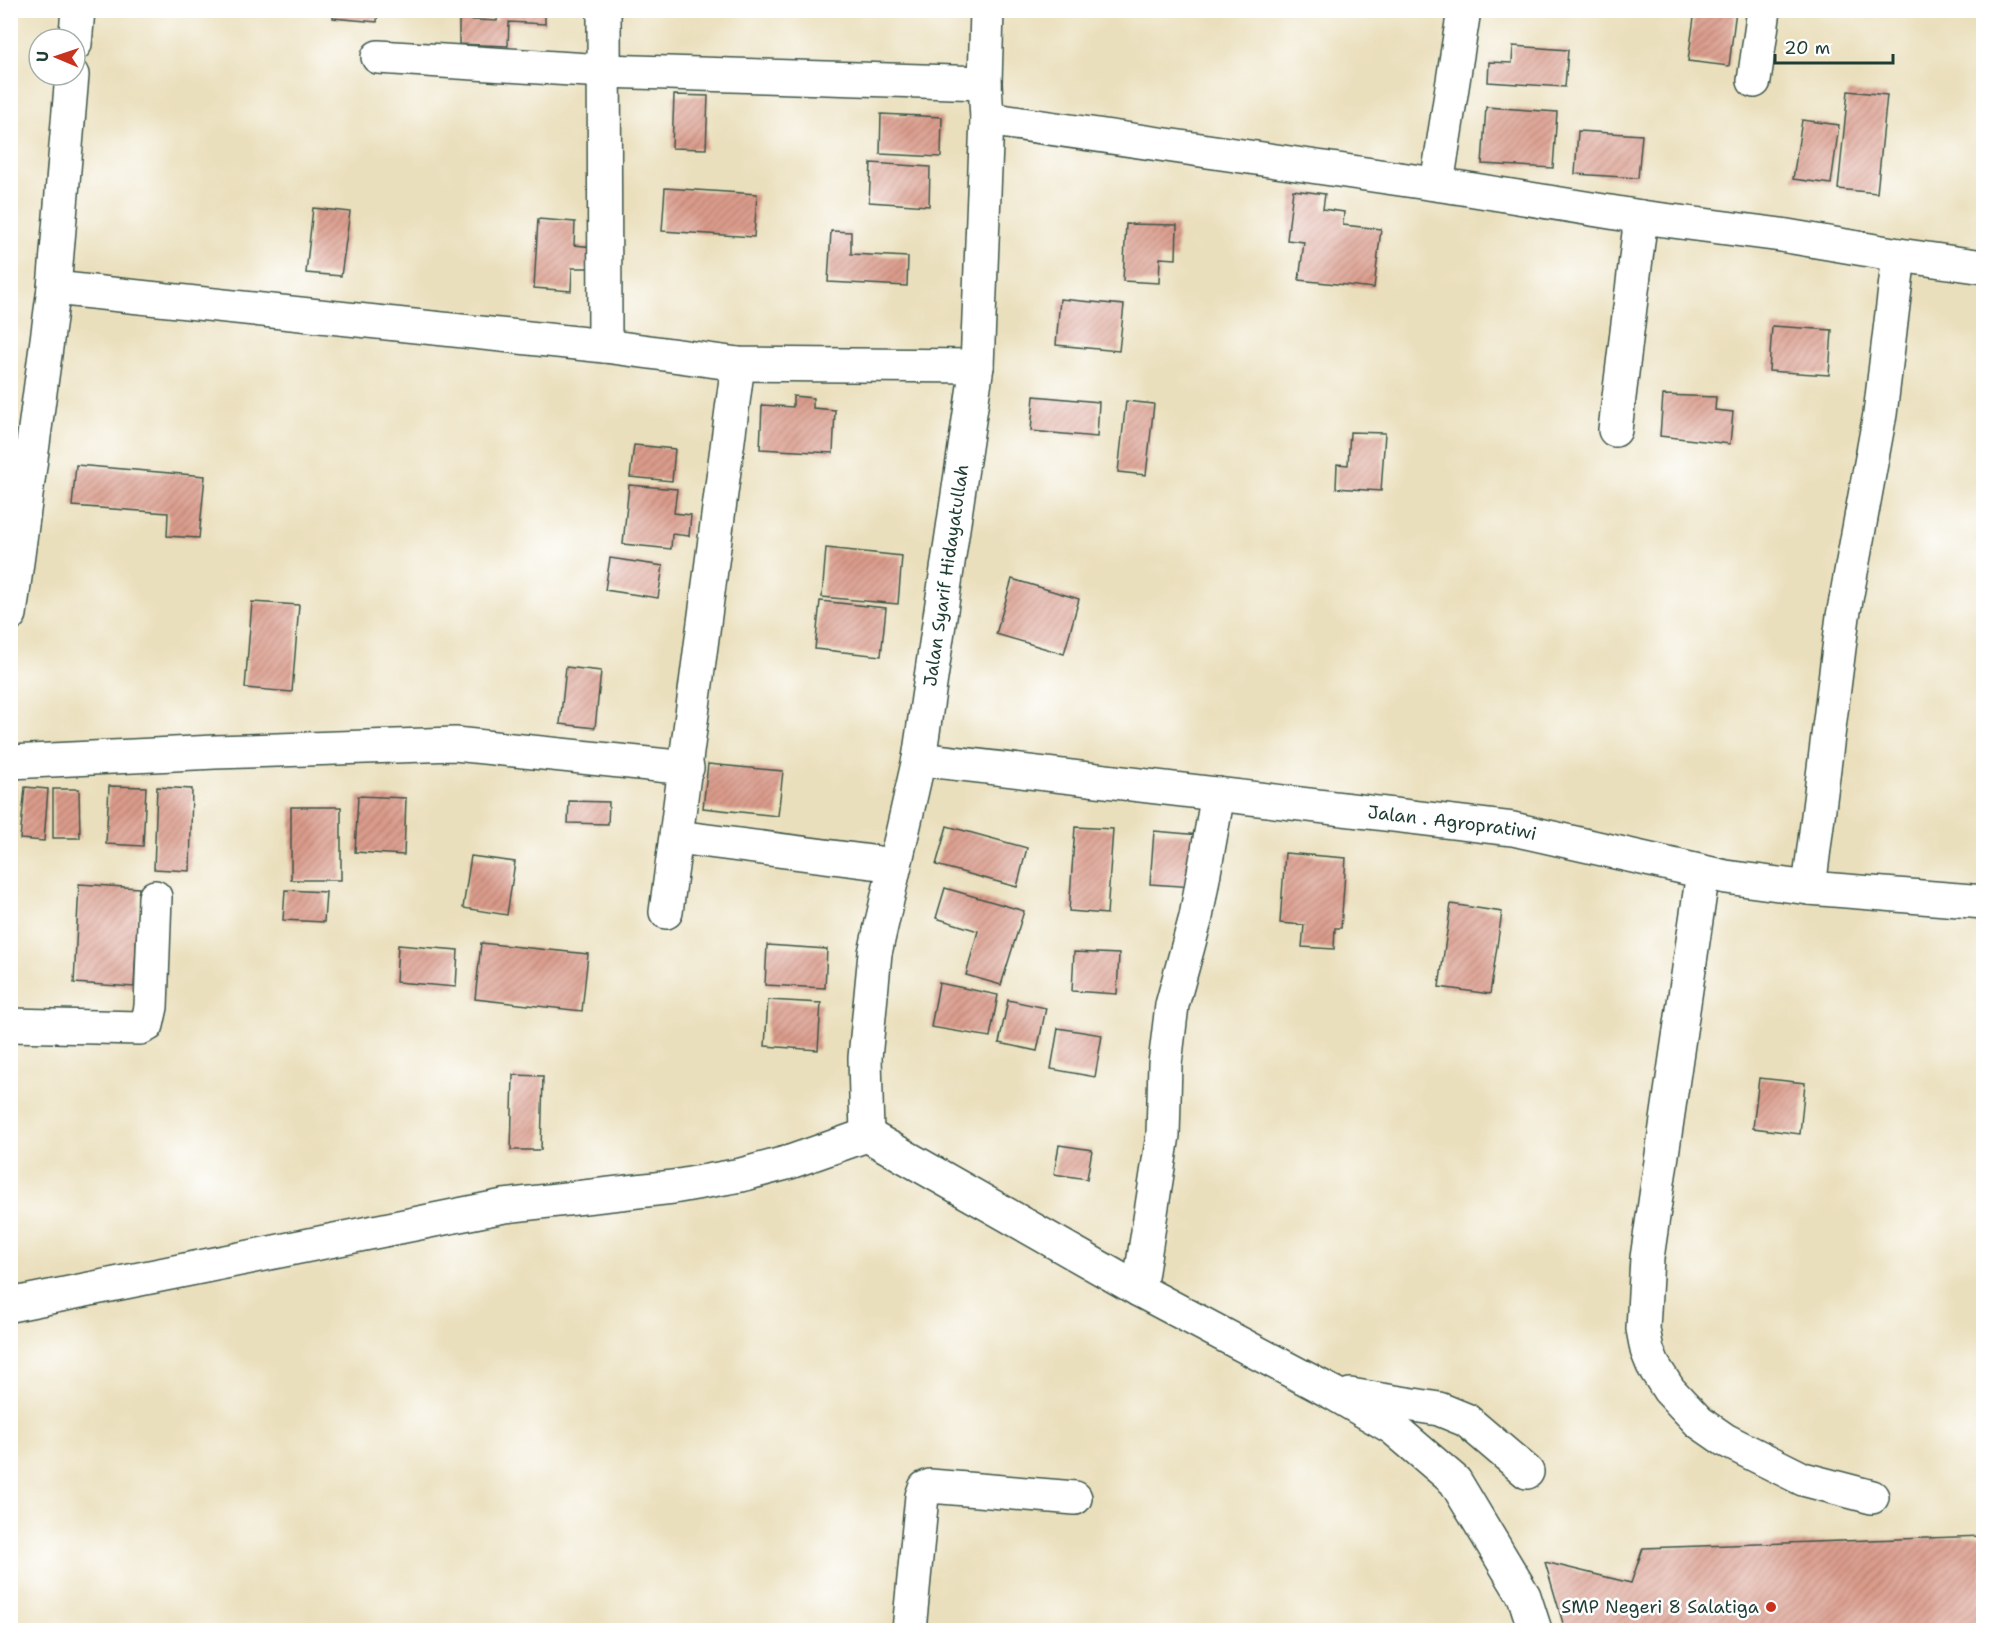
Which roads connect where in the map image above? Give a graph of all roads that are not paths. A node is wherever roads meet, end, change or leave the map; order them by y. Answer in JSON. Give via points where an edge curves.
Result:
{"nodes":[{"id":1,"x":78,"y":10,"type":"edge"},
{"id":2,"x":604,"y":10,"type":"edge"},
{"id":3,"x":987,"y":10,"type":"edge"},
{"id":4,"x":1464,"y":10,"type":"edge"},
{"id":5,"x":1764,"y":10,"type":"edge"},
{"id":6,"x":76,"y":27,"type":"edge"},
{"id":7,"x":378,"y":57,"type":"dead end"},
{"id":8,"x":604,"y":71,"type":"junction"},
{"id":9,"x":1754,"y":81,"type":"dead end"},
{"id":10,"x":985,"y":83,"type":"junction"},
{"id":11,"x":71,"y":87,"type":"edge"},
{"id":12,"x":987,"y":119,"type":"junction"},
{"id":13,"x":1437,"y":184,"type":"junction"},
{"id":14,"x":1641,"y":217,"type":"junction"},
{"id":15,"x":1899,"y":255,"type":"junction"},
{"id":16,"x":1983,"y":267,"type":"edge"},
{"id":17,"x":54,"y":288,"type":"junction"},
{"id":18,"x":605,"y":346,"type":"junction"},
{"id":19,"x":738,"y":364,"type":"junction"},
{"id":20,"x":977,"y":366,"type":"junction"},
{"id":21,"x":1615,"y":430,"type":"dead end"},
{"id":22,"x":10,"y":614,"type":"edge"},
{"id":23,"x":919,"y":759,"type":"junction"},
{"id":24,"x":10,"y":762,"type":"edge"},
{"id":25,"x":687,"y":768,"type":"junction"},
{"id":26,"x":1218,"y":794,"type":"junction"},
{"id":27,"x":677,"y":837,"type":"junction"},
{"id":28,"x":895,"y":865,"type":"junction"},
{"id":29,"x":1703,"y":872,"type":"junction"},
{"id":30,"x":1809,"y":888,"type":"junction"},
{"id":31,"x":155,"y":897,"type":"dead end"},
{"id":32,"x":1983,"y":902,"type":"edge"},
{"id":33,"x":666,"y":912,"type":"dead end"},
{"id":34,"x":10,"y":1024,"type":"edge"},
{"id":35,"x":867,"y":1135,"type":"junction"},
{"id":36,"x":1139,"y":1290,"type":"junction"},
{"id":37,"x":10,"y":1305,"type":"edge"},
{"id":38,"x":1333,"y":1393,"type":"junction"},
{"id":39,"x":1527,"y":1472,"type":"dead end"},
{"id":40,"x":1872,"y":1497,"type":"dead end"},
{"id":41,"x":1076,"y":1498,"type":"dead end"},
{"id":42,"x":909,"y":1630,"type":"edge"},
{"id":43,"x":1535,"y":1630,"type":"edge"}],
"edges":[{"from":1,"to":6,"type":"street"},
{"from":2,"to":8,"type":"street"},
{"from":3,"to":10,"type":"street","name":"Jalan Syarif Hidayatullah"},
{"from":4,"to":13,"type":"street"},
{"from":5,"to":9,"type":"street"},
{"from":7,"to":8,"type":"street"},
{"from":8,"to":10,"type":"street"},
{"from":8,"to":18,"type":"street"},
{"from":10,"to":12,"type":"street","name":"Jalan Syarif Hidayatullah"},
{"from":11,"to":17,"type":"street"},
{"from":12,"to":13,"type":"street"},
{"from":12,"to":20,"type":"street","name":"Jalan Syarif Hidayatullah"},
{"from":13,"to":14,"type":"street"},
{"from":14,"to":15,"type":"street"},
{"from":14,"to":21,"type":"street"},
{"from":15,"to":16,"type":"street"},
{"from":15,"to":30,"type":"street","via":[[1880,414],[1843,616]]},
{"from":17,"to":18,"type":"street"},
{"from":17,"to":22,"type":"street"},
{"from":18,"to":19,"type":"street"},
{"from":19,"to":20,"type":"street"},
{"from":19,"to":25,"type":"street"},
{"from":20,"to":23,"type":"street","name":"Jalan Syarif Hidayatullah"},
{"from":23,"to":26,"type":"street","name":"Jalan . Agropratiwi"},
{"from":23,"to":28,"type":"street","name":"Jalan Syarif Hidayatullah"},
{"from":24,"to":25,"type":"street","via":[[455,744]]},
{"from":25,"to":27,"type":"street"},
{"from":26,"to":29,"type":"street","name":"Jalan . Agropratiwi","via":[[1513,830]]},
{"from":26,"to":36,"type":"street","via":[[1196,917],[1172,1005],[1162,1135]]},
{"from":27,"to":28,"type":"street"},
{"from":27,"to":33,"type":"street"},
{"from":28,"to":35,"type":"street","name":"Jalan Syarif Hidayatullah","via":[[875,952],[870,999],[865,1058]]},
{"from":29,"to":30,"type":"street","name":"Jalan . Agropratiwi"},
{"from":29,"to":40,"type":"street","via":[[1647,1258],[1643,1329],[1647,1350],[1669,1390],[1699,1422],[1725,1440],[1803,1479]]},
{"from":30,"to":32,"type":"street","name":"Jalan . Agropratiwi"},
{"from":31,"to":34,"type":"street","via":[[147,1026],[140,1029]]},
{"from":35,"to":36,"type":"street"},
{"from":35,"to":37,"type":"street","via":[[741,1175],[673,1187],[504,1206]]},
{"from":36,"to":38,"type":"street"},
{"from":38,"to":39,"type":"street","via":[[1439,1409],[1466,1420]]},
{"from":38,"to":43,"type":"street","via":[[1393,1428],[1455,1481],[1524,1596]]},
{"from":41,"to":42,"type":"street","via":[[925,1488]]}]}
